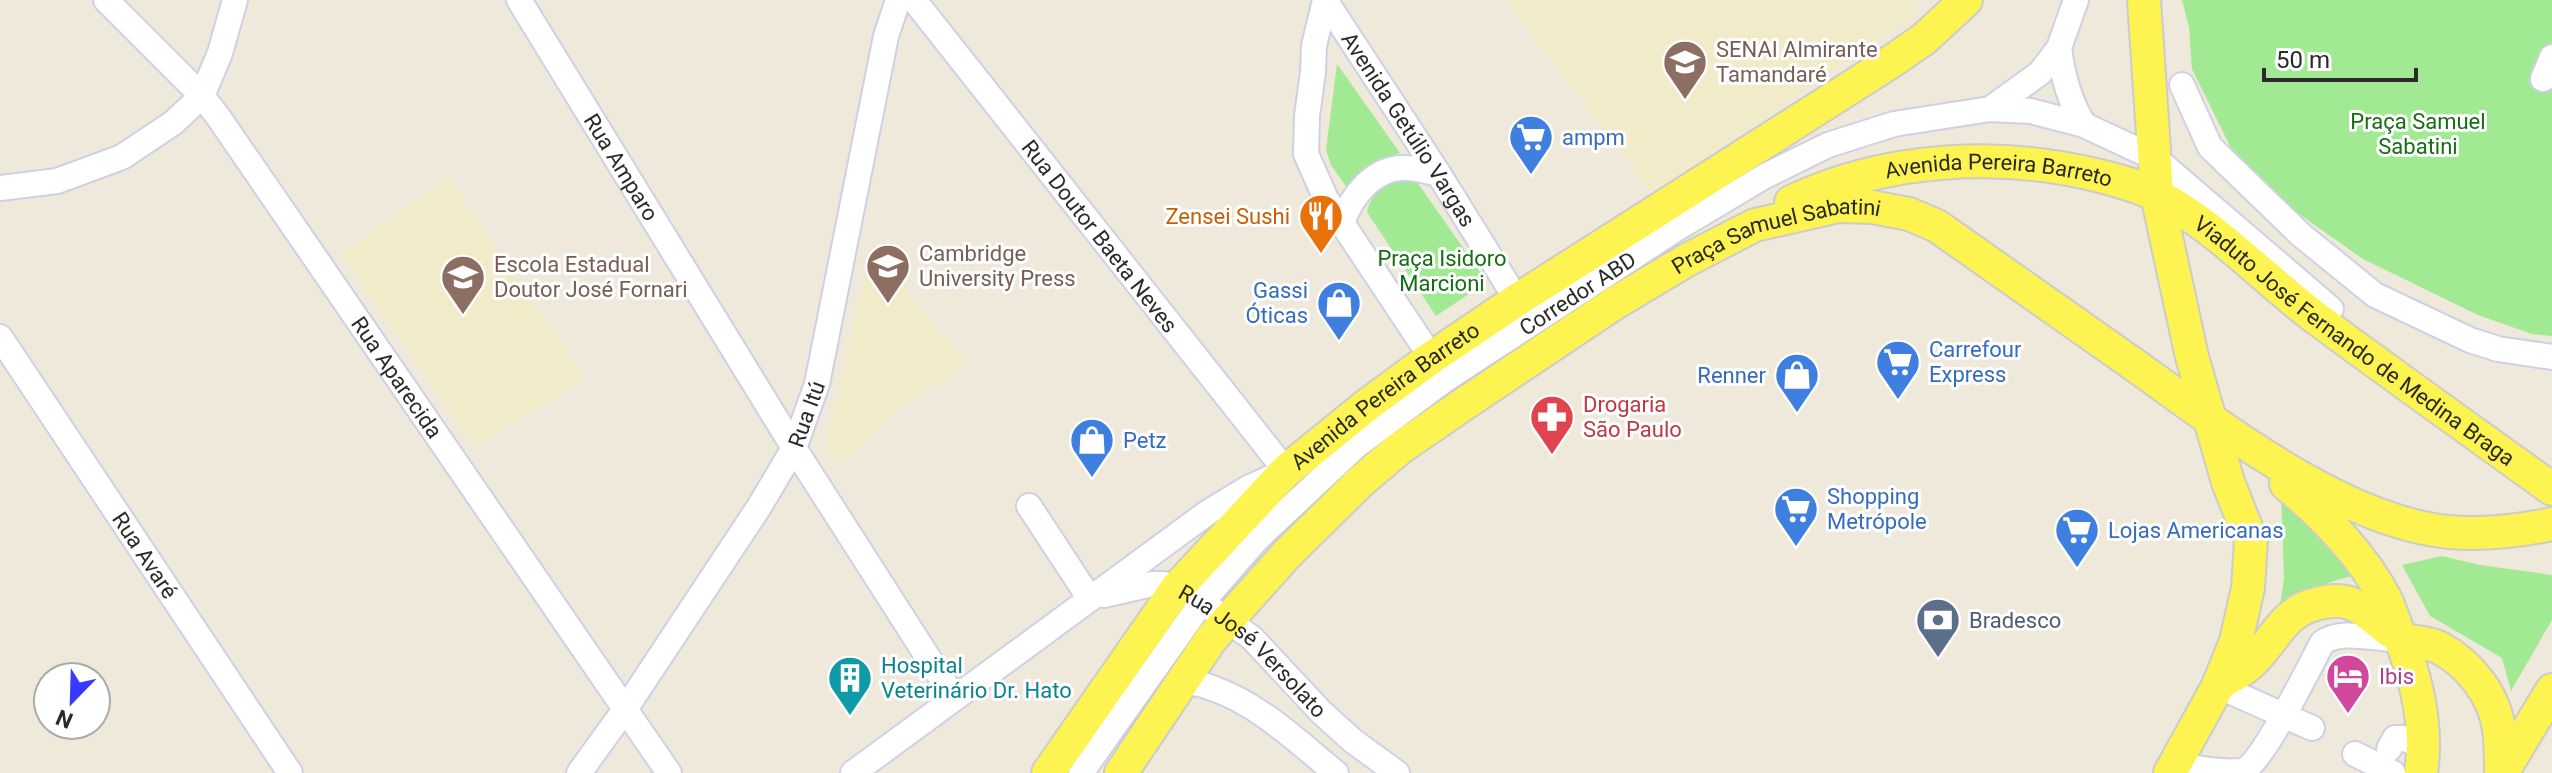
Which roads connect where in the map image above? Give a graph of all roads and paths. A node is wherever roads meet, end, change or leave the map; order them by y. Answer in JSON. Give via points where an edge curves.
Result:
{"nodes":[{"id":1,"x":106,"y":0,"type":"edge"},
{"id":2,"x":235,"y":0,"type":"edge"},
{"id":3,"x":519,"y":0,"type":"edge"},
{"id":4,"x":898,"y":0,"type":"edge"},
{"id":5,"x":914,"y":0,"type":"edge"},
{"id":6,"x":1966,"y":0,"type":"edge"},
{"id":7,"x":2076,"y":0,"type":"edge"},
{"id":8,"x":2144,"y":0,"type":"edge"},
{"id":9,"x":2059,"y":48,"type":"junction"},
{"id":10,"x":2182,"y":85,"type":"dead end"},
{"id":11,"x":202,"y":96,"type":"junction"},
{"id":12,"x":1990,"y":109,"type":"junction"},
{"id":13,"x":2084,"y":125,"type":"junction"},
{"id":14,"x":2155,"y":158,"type":"junction"},
{"id":15,"x":1438,"y":173,"type":"junction"},
{"id":16,"x":0,"y":188,"type":"edge"},
{"id":17,"x":2157,"y":195,"type":"junction"},
{"id":18,"x":1342,"y":223,"type":"junction"},
{"id":19,"x":1755,"y":225,"type":"junction"},
{"id":20,"x":2235,"y":238,"type":"junction"},
{"id":21,"x":1517,"y":300,"type":"junction"},
{"id":22,"x":0,"y":337,"type":"edge"},
{"id":23,"x":2552,"y":357,"type":"edge"},
{"id":24,"x":1447,"y":380,"type":"junction"},
{"id":25,"x":2210,"y":421,"type":"junction"},
{"id":26,"x":794,"y":448,"type":"junction"},
{"id":27,"x":1286,"y":471,"type":"junction"},
{"id":28,"x":2552,"y":471,"type":"edge"},
{"id":29,"x":2552,"y":489,"type":"edge"},
{"id":30,"x":1029,"y":506,"type":"dead end"},
{"id":31,"x":2552,"y":524,"type":"edge"},
{"id":32,"x":1090,"y":599,"type":"junction"},
{"id":33,"x":1202,"y":603,"type":"junction"},
{"id":34,"x":2401,"y":639,"type":"junction"},
{"id":35,"x":2462,"y":663,"type":"junction"},
{"id":36,"x":2414,"y":675,"type":"junction"},
{"id":37,"x":1182,"y":681,"type":"junction"},
{"id":38,"x":2218,"y":684,"type":"junction"},
{"id":39,"x":2552,"y":690,"type":"edge"},
{"id":40,"x":954,"y":698,"type":"junction"},
{"id":41,"x":626,"y":708,"type":"junction"},
{"id":42,"x":2283,"y":714,"type":"junction"},
{"id":43,"x":2312,"y":728,"type":"dead end"},
{"id":44,"x":2355,"y":754,"type":"dead end"},
{"id":45,"x":2422,"y":760,"type":"edge"},
{"id":46,"x":2391,"y":761,"type":"edge"},
{"id":47,"x":2172,"y":768,"type":"edge"},
{"id":48,"x":290,"y":773,"type":"edge"},
{"id":49,"x":579,"y":773,"type":"edge"},
{"id":50,"x":669,"y":773,"type":"edge"},
{"id":51,"x":853,"y":773,"type":"edge"},
{"id":52,"x":1048,"y":773,"type":"edge"},
{"id":53,"x":1081,"y":773,"type":"edge"},
{"id":54,"x":1121,"y":773,"type":"edge"},
{"id":55,"x":1336,"y":773,"type":"edge"},
{"id":56,"x":1397,"y":773,"type":"edge"},
{"id":57,"x":2502,"y":773,"type":"edge"}],
"edges":[{"from":1,"to":11,"type":"street","name":"Rua Aparecida"},
{"from":2,"to":11,"type":"street"},
{"from":3,"to":26,"type":"street","name":"Rua Amparo"},
{"from":4,"to":26,"type":"street","name":"Rua Itú","via":[[886,36],[817,384]]},
{"from":5,"to":27,"type":"street","name":"Rua Doutor Baeta Neves"},
{"from":6,"to":21,"type":"main road","name":"Avenida Pereira Barreto","via":[[1892,61]]},
{"from":7,"to":9,"type":"street","name":"Corredor ABD"},
{"from":8,"to":14,"type":"main road"},
{"from":9,"to":12,"type":"street","name":"Corredor ABD","via":[[2040,73]]},
{"from":9,"to":13,"type":"street","via":[[2062,75]]},
{"from":10,"to":23,"type":"street","via":[[2210,147],[2301,235],[2375,295],[2470,340]]},
{"from":11,"to":16,"type":"street","via":[[122,157],[57,181]]},
{"from":11,"to":41,"type":"street","name":"Rua Aparecida"},
{"from":12,"to":13,"type":"street","name":"Corredor ABD","via":[[2031,111]]},
{"from":12,"to":24,"type":"street","name":"Corredor ABD","via":[[1894,124],[1795,160],[1676,229]]},
{"from":13,"to":14,"type":"street","name":"Corredor ABD"},
{"from":14,"to":17,"type":"main road"},
{"from":14,"to":20,"type":"street","name":"Corredor ABD"},
{"from":15,"to":18,"type":"street","via":[[1403,167],[1379,175],[1358,191]]},
{"from":15,"to":18,"type":"street","name":"Avenida Getúlio Vargas","via":[[1325,0],[1314,46],[1306,154]]},
{"from":15,"to":21,"type":"street","name":"Avenida Getúlio Vargas"},
{"from":17,"to":19,"type":"main road","name":"Avenida Pereira Barreto","via":[[2073,169],[1982,161],[1901,168],[1849,180],[1784,205]]},
{"from":17,"to":20,"type":"main road","name":"Viaduto José Fernando de Medina Braga"},
{"from":17,"to":25,"type":"main road"},
{"from":18,"to":24,"type":"street","name":"Avenida Getúlio Vargas"},
{"from":19,"to":24,"type":"main road","name":"Praça Samuel Sabatini","via":[[1615,303]]},
{"from":19,"to":25,"type":"main road","name":"Praça Samuel Sabatini","via":[[1839,206],[1909,214],[1937,226]]},
{"from":20,"to":28,"type":"street","name":"Corredor ABD"},
{"from":20,"to":29,"type":"main road","name":"Viaduto José Fernando de Medina Braga","via":[[2302,307]]},
{"from":21,"to":24,"type":"main road","name":"Avenida Pereira Barreto"},
{"from":22,"to":48,"type":"street","name":"Rua Avaré"},
{"from":24,"to":27,"type":"main road","name":"Avenida Pereira Barreto","via":[[1367,405]]},
{"from":24,"to":33,"type":"main road","name":"Avenida Pereira Barreto","via":[[1400,448],[1286,555]]},
{"from":25,"to":31,"type":"main road","name":"Praça Samuel Sabatini","via":[[2320,488],[2407,523],[2448,532]]},
{"from":25,"to":34,"type":"main road","via":[[2317,510],[2347,544],[2387,603]]},
{"from":25,"to":38,"type":"main road","via":[[2251,540],[2248,588],[2236,641]]},
{"from":26,"to":40,"type":"street","name":"Rua Amparo"},
{"from":26,"to":41,"type":"street","name":"Rua Itú"},
{"from":27,"to":32,"type":"street","via":[[1207,513]]},
{"from":27,"to":33,"type":"main road","name":"Avenida Pereira Barreto"},
{"from":30,"to":32,"type":"street"},
{"from":32,"to":33,"type":"street","name":"Rua José Versolato","via":[[1164,584]]},
{"from":32,"to":40,"type":"street"},
{"from":33,"to":37,"type":"main road","name":"Avenida Pereira Barreto","via":[[1211,639]]},
{"from":33,"to":52,"type":"main road","name":"Avenida Pereira Barreto"},
{"from":33,"to":53,"type":"street"},
{"from":33,"to":56,"type":"street","name":"Rua José Versolato","via":[[1252,638],[1321,712]]},
{"from":34,"to":35,"type":"main road","via":[[2440,648]]},
{"from":34,"to":36,"type":"main road"},
{"from":34,"to":38,"type":"main road","via":[[2359,606],[2343,601],[2311,605],[2290,616],[2238,674]]},
{"from":34,"to":42,"type":"street","via":[[2331,637],[2322,643]]},
{"from":35,"to":36,"type":"main road","via":[[2433,661]]},
{"from":35,"to":57,"type":"main road","via":[[2494,709]]},
{"from":36,"to":45,"type":"main road","via":[[2421,703]]},
{"from":37,"to":54,"type":"main road","name":"Avenida Pereira Barreto"},
{"from":37,"to":55,"type":"street","name":"Rua José Versolato","via":[[1236,698]]},
{"from":38,"to":42,"type":"street"},
{"from":38,"to":47,"type":"main road"},
{"from":39,"to":57,"type":"main road"},
{"from":40,"to":51,"type":"street"},
{"from":41,"to":49,"type":"street","name":"Rua Itú"},
{"from":41,"to":50,"type":"street","name":"Rua Aparecida"},
{"from":42,"to":43,"type":"street"},
{"from":42,"to":47,"type":"street","via":[[2244,771]]},
{"from":44,"to":46,"type":"street"},
{"from":45,"to":46,"type":"street","via":[[2403,738],[2395,738]]}]}
